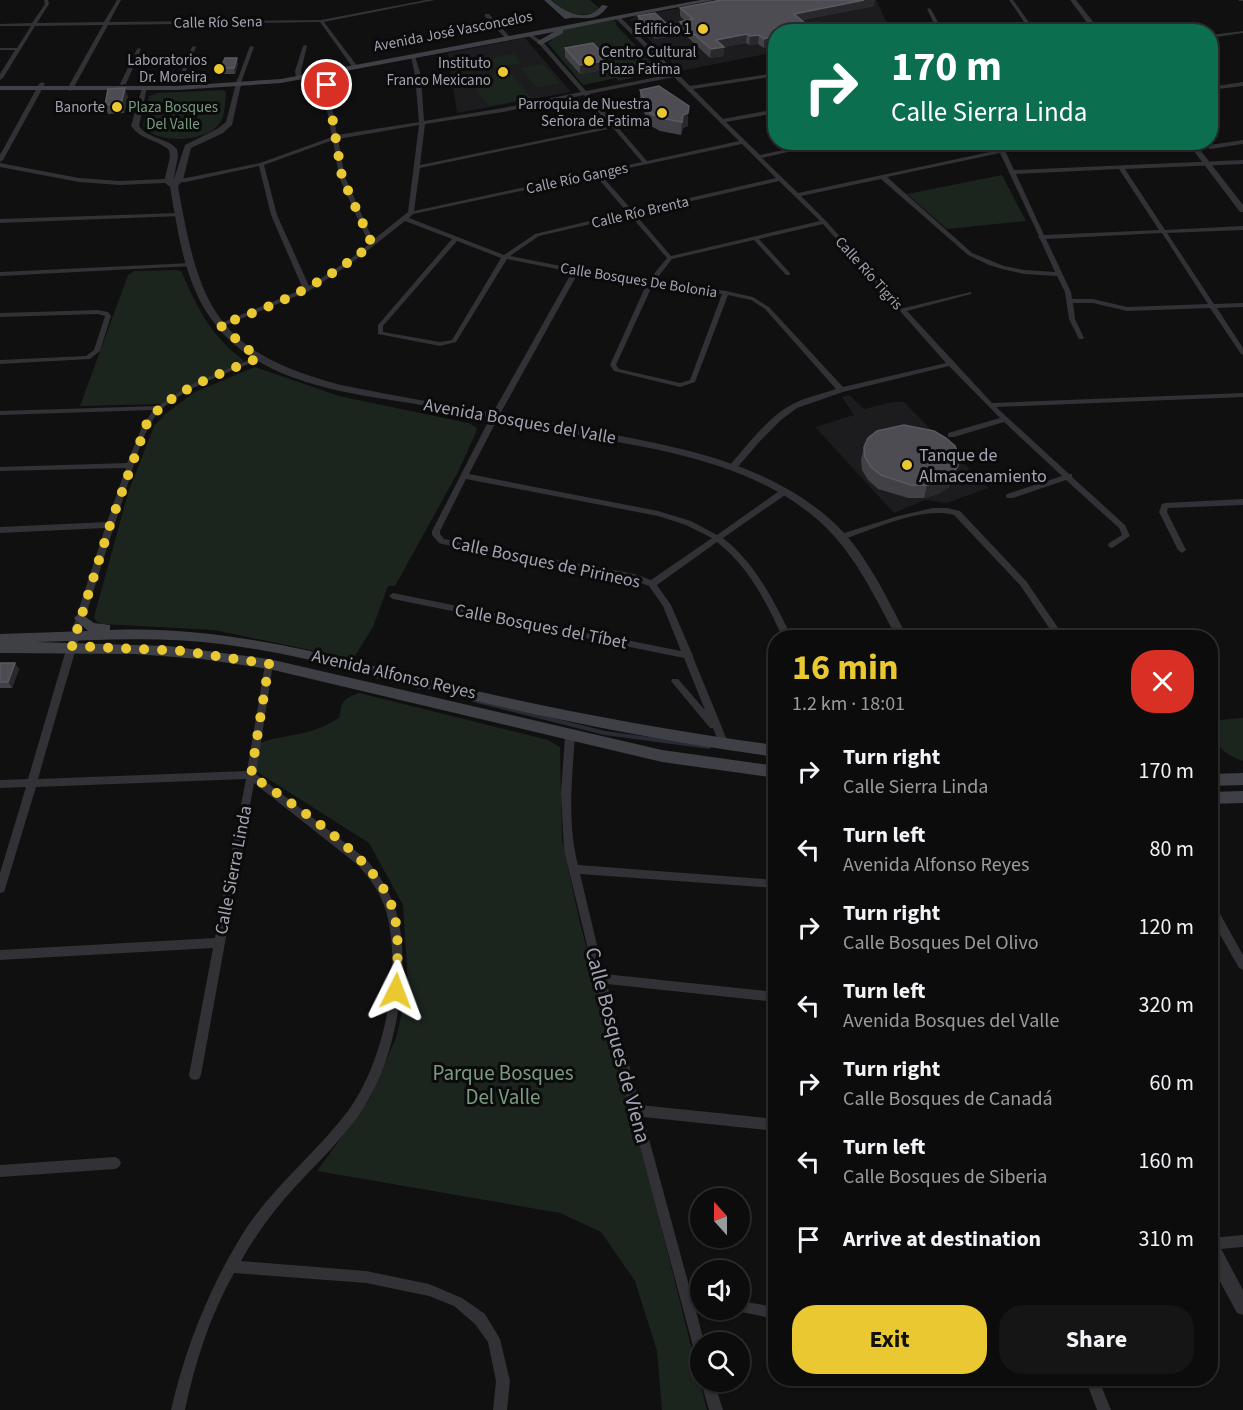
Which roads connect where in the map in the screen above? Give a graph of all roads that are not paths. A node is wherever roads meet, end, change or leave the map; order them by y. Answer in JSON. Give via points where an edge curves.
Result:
{"nodes":[{"id":1,"x":47,"y":0,"type":"edge"},
{"id":2,"x":119,"y":0,"type":"edge"},
{"id":3,"x":431,"y":0,"type":"edge"},
{"id":4,"x":547,"y":0,"type":"edge"},
{"id":5,"x":597,"y":0,"type":"edge"},
{"id":6,"x":695,"y":0,"type":"edge"},
{"id":7,"x":711,"y":0,"type":"edge"},
{"id":8,"x":1011,"y":0,"type":"edge"},
{"id":9,"x":1073,"y":0,"type":"edge"},
{"id":10,"x":604,"y":6,"type":"junction"},
{"id":11,"x":929,"y":9,"type":"dead end"},
{"id":12,"x":561,"y":12,"type":"junction"},
{"id":13,"x":487,"y":15,"type":"dead end"},
{"id":14,"x":616,"y":16,"type":"junction"},
{"id":15,"x":321,"y":21,"type":"junction"},
{"id":16,"x":35,"y":24,"type":"junction"},
{"id":17,"x":107,"y":24,"type":"junction"},
{"id":18,"x":937,"y":24,"type":"edge"},
{"id":19,"x":1028,"y":24,"type":"edge"},
{"id":20,"x":1092,"y":24,"type":"edge"},
{"id":21,"x":0,"y":25,"type":"edge"},
{"id":22,"x":566,"y":25,"type":"junction"},
{"id":23,"x":1243,"y":32,"type":"edge"},
{"id":24,"x":529,"y":34,"type":"junction"},
{"id":25,"x":1218,"y":35,"type":"edge"},
{"id":26,"x":507,"y":36,"type":"junction"},
{"id":27,"x":541,"y":43,"type":"junction"},
{"id":28,"x":304,"y":46,"type":"dead end"},
{"id":29,"x":194,"y":47,"type":"dead end"},
{"id":30,"x":252,"y":47,"type":"dead end"},
{"id":31,"x":19,"y":49,"type":"junction"},
{"id":32,"x":139,"y":49,"type":"dead end"},
{"id":33,"x":0,"y":50,"type":"edge"},
{"id":34,"x":413,"y":56,"type":"junction"},
{"id":35,"x":354,"y":65,"type":"junction"},
{"id":36,"x":323,"y":74,"type":"junction"},
{"id":37,"x":675,"y":75,"type":"junction"},
{"id":38,"x":768,"y":75,"type":"edge"},
{"id":39,"x":298,"y":76,"type":"junction"},
{"id":40,"x":0,"y":78,"type":"edge"},
{"id":41,"x":238,"y":82,"type":"junction"},
{"id":42,"x":178,"y":83,"type":"junction"},
{"id":43,"x":123,"y":84,"type":"junction"},
{"id":44,"x":1243,"y":84,"type":"edge"},
{"id":45,"x":0,"y":86,"type":"edge"},
{"id":46,"x":40,"y":86,"type":"junction"},
{"id":47,"x":72,"y":86,"type":"junction"},
{"id":48,"x":145,"y":88,"type":"junction"},
{"id":49,"x":689,"y":88,"type":"junction"},
{"id":50,"x":1218,"y":88,"type":"edge"},
{"id":51,"x":584,"y":93,"type":"junction"},
{"id":52,"x":768,"y":112,"type":"edge"},
{"id":53,"x":722,"y":121,"type":"junction"},
{"id":54,"x":422,"y":123,"type":"junction"},
{"id":55,"x":612,"y":127,"type":"junction"},
{"id":56,"x":335,"y":137,"type":"junction"},
{"id":57,"x":202,"y":139,"type":"junction"},
{"id":58,"x":743,"y":142,"type":"junction"},
{"id":59,"x":1243,"y":142,"type":"edge"},
{"id":60,"x":167,"y":144,"type":"junction"},
{"id":61,"x":1218,"y":146,"type":"edge"},
{"id":62,"x":792,"y":150,"type":"edge"},
{"id":63,"x":1196,"y":150,"type":"edge"},
{"id":64,"x":1002,"y":151,"type":"joint"},
{"id":65,"x":758,"y":157,"type":"junction"},
{"id":66,"x":0,"y":160,"type":"edge"},
{"id":67,"x":1243,"y":162,"type":"edge"},
{"id":68,"x":1206,"y":163,"type":"junction"},
{"id":69,"x":261,"y":164,"type":"junction"},
{"id":70,"x":646,"y":164,"type":"junction"},
{"id":71,"x":0,"y":165,"type":"edge"},
{"id":72,"x":417,"y":167,"type":"junction"},
{"id":73,"x":1121,"y":167,"type":"junction"},
{"id":74,"x":1012,"y":172,"type":"junction"},
{"id":75,"x":597,"y":174,"type":"junction"},
{"id":76,"x":884,"y":177,"type":"junction"},
{"id":77,"x":780,"y":179,"type":"junction"},
{"id":78,"x":174,"y":183,"type":"junction"},
{"id":79,"x":798,"y":195,"type":"junction"},
{"id":80,"x":1243,"y":210,"type":"edge"},
{"id":81,"x":411,"y":213,"type":"junction"},
{"id":82,"x":633,"y":214,"type":"junction"},
{"id":83,"x":179,"y":215,"type":"junction"},
{"id":84,"x":406,"y":219,"type":"junction"},
{"id":85,"x":0,"y":221,"type":"edge"},
{"id":86,"x":824,"y":222,"type":"junction"},
{"id":87,"x":1243,"y":228,"type":"edge"},
{"id":88,"x":1165,"y":232,"type":"junction"},
{"id":89,"x":1041,"y":237,"type":"junction"},
{"id":90,"x":456,"y":238,"type":"junction"},
{"id":91,"x":755,"y":238,"type":"junction"},
{"id":92,"x":372,"y":244,"type":"junction"},
{"id":93,"x":506,"y":257,"type":"junction"},
{"id":94,"x":670,"y":258,"type":"junction"},
{"id":95,"x":191,"y":265,"type":"junction"},
{"id":96,"x":576,"y":271,"type":"junction"},
{"id":97,"x":0,"y":274,"type":"edge"},
{"id":98,"x":788,"y":274,"type":"dead end"},
{"id":99,"x":1059,"y":274,"type":"junction"},
{"id":100,"x":651,"y":282,"type":"junction"},
{"id":101,"x":307,"y":290,"type":"junction"},
{"id":102,"x":726,"y":293,"type":"junction"},
{"id":103,"x":969,"y":293,"type":"dead end"},
{"id":104,"x":1069,"y":301,"type":"junction"},
{"id":105,"x":1243,"y":304,"type":"edge"},
{"id":106,"x":1212,"y":306,"type":"junction"},
{"id":107,"x":902,"y":310,"type":"junction"},
{"id":108,"x":0,"y":315,"type":"edge"},
{"id":109,"x":220,"y":325,"type":"junction"},
{"id":110,"x":1081,"y":338,"type":"dead end"},
{"id":111,"x":1243,"y":353,"type":"edge"},
{"id":112,"x":258,"y":358,"type":"junction"},
{"id":113,"x":0,"y":362,"type":"edge"},
{"id":114,"x":951,"y":364,"type":"junction"},
{"id":115,"x":841,"y":390,"type":"junction"},
{"id":116,"x":1243,"y":395,"type":"edge"},
{"id":117,"x":990,"y":405,"type":"junction"},
{"id":118,"x":158,"y":408,"type":"junction"},
{"id":119,"x":0,"y":413,"type":"edge"},
{"id":120,"x":495,"y":416,"type":"junction"},
{"id":121,"x":1005,"y":419,"type":"junction"},
{"id":122,"x":951,"y":435,"type":"dead end"},
{"id":123,"x":131,"y":465,"type":"junction"},
{"id":124,"x":733,"y":467,"type":"junction"},
{"id":125,"x":0,"y":469,"type":"edge"},
{"id":126,"x":464,"y":476,"type":"junction"},
{"id":127,"x":1069,"y":476,"type":"junction"},
{"id":128,"x":785,"y":491,"type":"junction"},
{"id":129,"x":1010,"y":496,"type":"dead end"},
{"id":130,"x":1243,"y":502,"type":"edge"},
{"id":131,"x":110,"y":525,"type":"junction"},
{"id":132,"x":0,"y":530,"type":"edge"},
{"id":133,"x":716,"y":537,"type":"junction"},
{"id":134,"x":841,"y":537,"type":"junction"},
{"id":135,"x":1112,"y":545,"type":"dead end"},
{"id":136,"x":1182,"y":550,"type":"dead end"},
{"id":137,"x":652,"y":584,"type":"junction"},
{"id":138,"x":393,"y":596,"type":"dead end"},
{"id":139,"x":80,"y":618,"type":"junction"},
{"id":140,"x":784,"y":630,"type":"edge"},
{"id":141,"x":898,"y":630,"type":"edge"},
{"id":142,"x":1055,"y":630,"type":"edge"},
{"id":143,"x":149,"y":633,"type":"junction"},
{"id":144,"x":0,"y":639,"type":"edge"},
{"id":145,"x":74,"y":640,"type":"junction"},
{"id":146,"x":0,"y":648,"type":"edge"},
{"id":147,"x":689,"y":656,"type":"junction"},
{"id":148,"x":269,"y":664,"type":"junction"},
{"id":149,"x":675,"y":681,"type":"dead end"},
{"id":150,"x":718,"y":731,"type":"junction"},
{"id":151,"x":570,"y":736,"type":"junction"},
{"id":152,"x":724,"y":745,"type":"junction"},
{"id":153,"x":768,"y":751,"type":"edge"},
{"id":154,"x":768,"y":770,"type":"edge"},
{"id":155,"x":251,"y":775,"type":"junction"},
{"id":156,"x":1243,"y":779,"type":"edge"},
{"id":157,"x":1218,"y":780,"type":"edge"},
{"id":158,"x":34,"y":782,"type":"junction"},
{"id":159,"x":0,"y":784,"type":"edge"},
{"id":160,"x":1243,"y":797,"type":"edge"},
{"id":161,"x":1218,"y":798,"type":"edge"},
{"id":162,"x":574,"y":869,"type":"junction"},
{"id":163,"x":768,"y":883,"type":"edge"},
{"id":164,"x":0,"y":890,"type":"edge"},
{"id":165,"x":1218,"y":920,"type":"edge"},
{"id":166,"x":219,"y":943,"type":"junction"},
{"id":167,"x":0,"y":955,"type":"edge"},
{"id":168,"x":1243,"y":965,"type":"edge"},
{"id":169,"x":600,"y":978,"type":"junction"},
{"id":170,"x":768,"y":996,"type":"edge"},
{"id":171,"x":195,"y":1075,"type":"dead end"},
{"id":172,"x":635,"y":1110,"type":"junction"},
{"id":173,"x":768,"y":1124,"type":"edge"},
{"id":174,"x":115,"y":1163,"type":"dead end"},
{"id":175,"x":0,"y":1171,"type":"edge"},
{"id":176,"x":1243,"y":1241,"type":"edge"},
{"id":177,"x":1218,"y":1243,"type":"edge"},
{"id":178,"x":1218,"y":1259,"type":"edge"},
{"id":179,"x":230,"y":1266,"type":"junction"},
{"id":180,"x":690,"y":1288,"type":"edge"},
{"id":181,"x":1243,"y":1307,"type":"edge"},
{"id":182,"x":750,"y":1308,"type":"edge"},
{"id":183,"x":768,"y":1311,"type":"edge"},
{"id":184,"x":1094,"y":1386,"type":"edge"},
{"id":185,"x":711,"y":1392,"type":"edge"},
{"id":186,"x":178,"y":1410,"type":"edge"},
{"id":187,"x":500,"y":1410,"type":"edge"},
{"id":188,"x":716,"y":1410,"type":"edge"},
{"id":189,"x":1104,"y":1410,"type":"edge"}],
"edges":[{"from":1,"to":16,"type":"street"},
{"from":2,"to":17,"type":"street"},
{"from":3,"to":15,"type":"street","name":"Calle Río Sena"},
{"from":4,"to":12,"type":"main road"},
{"from":5,"to":10,"type":"main road"},
{"from":6,"to":14,"type":"main road","name":"Avenida José Vasconcelos"},
{"from":7,"to":14,"type":"main road","name":"Avenida José Vasconcelos"},
{"from":8,"to":19,"type":"street"},
{"from":9,"to":20,"type":"street"},
{"from":10,"to":12,"type":"main road","via":[[590,16]]},
{"from":10,"to":14,"type":"main road"},
{"from":11,"to":18,"type":"street"},
{"from":12,"to":22,"type":"main road"},
{"from":13,"to":26,"type":"street"},
{"from":14,"to":22,"type":"main road","name":"Avenida José Vasconcelos"},
{"from":14,"to":37,"type":"street","name":"Calle Río Tigris"},
{"from":15,"to":17,"type":"street","name":"Calle Río Sena"},
{"from":15,"to":35,"type":"street"},
{"from":16,"to":17,"type":"street","name":"Calle Río Sena"},
{"from":16,"to":21,"type":"street","name":"Calle Río Sena"},
{"from":16,"to":31,"type":"street"},
{"from":17,"to":47,"type":"street"},
{"from":22,"to":24,"type":"main road","name":"Avenida José Vasconcelos"},
{"from":22,"to":26,"type":"main road","name":"Avenida José Vasconcelos"},
{"from":22,"to":27,"type":"main road"},
{"from":23,"to":25,"type":"street"},
{"from":24,"to":26,"type":"main road","name":"Avenida José Vasconcelos"},
{"from":24,"to":27,"type":"street"},
{"from":26,"to":34,"type":"main road","name":"Avenida José Vasconcelos"},
{"from":26,"to":35,"type":"main road","name":"Avenida José Vasconcelos"},
{"from":27,"to":51,"type":"street"},
{"from":28,"to":39,"type":"street"},
{"from":29,"to":42,"type":"street"},
{"from":30,"to":41,"type":"street"},
{"from":31,"to":33,"type":"street"},
{"from":31,"to":40,"type":"street"},
{"from":32,"to":43,"type":"street"},
{"from":34,"to":35,"type":"main road","name":"Avenida José Vasconcelos"},
{"from":34,"to":54,"type":"street"},
{"from":35,"to":36,"type":"main road","name":"Avenida José Vasconcelos"},
{"from":35,"to":39,"type":"main road","name":"Avenida José Vasconcelos"},
{"from":36,"to":39,"type":"main road","name":"Avenida José Vasconcelos"},
{"from":36,"to":56,"type":"street"},
{"from":37,"to":49,"type":"street","name":"Calle Río Tigris"},
{"from":37,"to":51,"type":"street"},
{"from":38,"to":49,"type":"street"},
{"from":39,"to":41,"type":"main road","name":"Avenida José Vasconcelos"},
{"from":41,"to":42,"type":"main road","name":"Avenida José Vasconcelos"},
{"from":41,"to":48,"type":"main road","name":"Avenida José Vasconcelos"},
{"from":41,"to":57,"type":"street","name":"Avenida Bosques del Valle","via":[[229,123]]},
{"from":42,"to":43,"type":"main road","name":"Avenida José Vasconcelos"},
{"from":42,"to":48,"type":"main road"},
{"from":43,"to":47,"type":"main road","name":"Avenida José Vasconcelos"},
{"from":44,"to":50,"type":"street"},
{"from":45,"to":46,"type":"main road","name":"Avenida José Vasconcelos"},
{"from":46,"to":47,"type":"main road","name":"Avenida José Vasconcelos"},
{"from":46,"to":66,"type":"street"},
{"from":47,"to":48,"type":"main road","name":"Avenida José Vasconcelos"},
{"from":48,"to":60,"type":"street","via":[[136,129],[144,138]]},
{"from":49,"to":53,"type":"street","name":"Calle Río Tigris"},
{"from":51,"to":54,"type":"street"},
{"from":51,"to":55,"type":"street"},
{"from":52,"to":53,"type":"street"},
{"from":53,"to":58,"type":"street","name":"Calle Río Tigris"},
{"from":54,"to":56,"type":"street"},
{"from":54,"to":72,"type":"street"},
{"from":55,"to":70,"type":"street"},
{"from":55,"to":72,"type":"street"},
{"from":56,"to":69,"type":"street"},
{"from":56,"to":92,"type":"street","via":[[345,185]]},
{"from":57,"to":60,"type":"street"},
{"from":57,"to":78,"type":"street","name":"Avenida Bosques del Valle","via":[[186,151]]},
{"from":58,"to":65,"type":"street","name":"Calle Río Tigris"},
{"from":58,"to":70,"type":"street","name":"Calle Río Ganges"},
{"from":59,"to":61,"type":"street"},
{"from":60,"to":78,"type":"street","name":"Avenida Bosques del Valle","via":[[174,154]]},
{"from":62,"to":65,"type":"street"},
{"from":63,"to":68,"type":"street"},
{"from":64,"to":74,"type":"street"},
{"from":64,"to":76,"type":"street"},
{"from":65,"to":77,"type":"street","name":"Calle Río Tigris"},
{"from":67,"to":68,"type":"street"},
{"from":68,"to":73,"type":"street"},
{"from":68,"to":80,"type":"street"},
{"from":69,"to":78,"type":"street"},
{"from":69,"to":101,"type":"street","via":[[274,215]]},
{"from":70,"to":75,"type":"street","name":"Calle Río Ganges"},
{"from":71,"to":78,"type":"street","via":[[79,180]]},
{"from":72,"to":81,"type":"street"},
{"from":73,"to":74,"type":"street"},
{"from":73,"to":88,"type":"street"},
{"from":74,"to":89,"type":"street"},
{"from":75,"to":81,"type":"street","name":"Calle Río Ganges"},
{"from":75,"to":82,"type":"street"},
{"from":76,"to":79,"type":"street"},
{"from":76,"to":99,"type":"street","via":[[970,254],[1016,272]]},
{"from":77,"to":79,"type":"street","name":"Calle Río Tigris"},
{"from":77,"to":82,"type":"street","name":"Calle Río Brenta"},
{"from":78,"to":83,"type":"street","name":"Avenida Bosques del Valle"},
{"from":79,"to":86,"type":"street","name":"Calle Río Tigris"},
{"from":81,"to":84,"type":"street"},
{"from":82,"to":93,"type":"street","name":"Calle Río Brenta","via":[[537,235]]},
{"from":82,"to":94,"type":"street"},
{"from":83,"to":85,"type":"street"},
{"from":83,"to":95,"type":"street","name":"Avenida Bosques del Valle"},
{"from":84,"to":90,"type":"street","name":"Calle Bosques De Bolonia"},
{"from":84,"to":92,"type":"street"},
{"from":86,"to":91,"type":"street"},
{"from":86,"to":107,"type":"street","name":"Calle Río Tigris"},
{"from":87,"to":88,"type":"street"},
{"from":88,"to":89,"type":"street"},
{"from":88,"to":106,"type":"street"},
{"from":89,"to":99,"type":"street"},
{"from":90,"to":93,"type":"street","name":"Calle Bosques De Bolonia"},
{"from":90,"to":93,"type":"street","via":[[380,326],[380,333],[440,344],[454,341]]},
{"from":91,"to":94,"type":"street"},
{"from":91,"to":98,"type":"street"},
{"from":92,"to":101,"type":"street"},
{"from":93,"to":96,"type":"street","name":"Calle Bosques De Bolonia"},
{"from":94,"to":100,"type":"street"},
{"from":95,"to":97,"type":"street"},
{"from":95,"to":109,"type":"street","name":"Avenida Bosques del Valle"},
{"from":96,"to":100,"type":"street","name":"Calle Bosques De Bolonia"},
{"from":96,"to":120,"type":"street"},
{"from":99,"to":104,"type":"street"},
{"from":100,"to":102,"type":"street","name":"Calle Bosques De Bolonia"},
{"from":100,"to":102,"type":"street","via":[[614,368],[680,385],[694,379]]},
{"from":101,"to":109,"type":"street"},
{"from":102,"to":115,"type":"street","name":"Calle Bosques De Bolonia","via":[[753,299],[767,308]]},
{"from":103,"to":107,"type":"street"},
{"from":104,"to":106,"type":"street","via":[[1093,300],[1124,309]]},
{"from":104,"to":110,"type":"street"},
{"from":105,"to":106,"type":"street"},
{"from":106,"to":111,"type":"street"},
{"from":107,"to":114,"type":"street","name":"Calle Río Tigris"},
{"from":108,"to":113,"type":"street","via":[[108,316],[97,351],[91,357]]},
{"from":109,"to":112,"type":"street","name":"Avenida Bosques del Valle"},
{"from":112,"to":118,"type":"street"},
{"from":112,"to":120,"type":"street","name":"Avenida Bosques del Valle","via":[[338,387]]},
{"from":114,"to":115,"type":"street"},
{"from":114,"to":117,"type":"street","name":"Calle Río Tigris"},
{"from":115,"to":124,"type":"street","via":[[786,412]]},
{"from":116,"to":117,"type":"street"},
{"from":117,"to":121,"type":"street","name":"Calle Río Tigris"},
{"from":118,"to":119,"type":"street"},
{"from":118,"to":123,"type":"street","via":[[147,423]]},
{"from":120,"to":124,"type":"street","name":"Avenida Bosques del Valle","via":[[674,449]]},
{"from":120,"to":126,"type":"street"},
{"from":121,"to":122,"type":"street"},
{"from":121,"to":127,"type":"street","name":"Calle Río Tigris"},
{"from":123,"to":125,"type":"street"},
{"from":123,"to":131,"type":"street"},
{"from":124,"to":128,"type":"street","name":"Avenida Bosques del Valle"},
{"from":126,"to":133,"type":"street","via":[[653,512]]},
{"from":126,"to":137,"type":"street","name":"Calle Bosques de Pirineos","via":[[436,531],[442,540],[635,577]]},
{"from":127,"to":129,"type":"street"},
{"from":127,"to":135,"type":"street","name":"Calle Río Tigris","via":[[1122,527],[1126,536]]},
{"from":128,"to":133,"type":"street"},
{"from":128,"to":134,"type":"street","name":"Avenida Bosques del Valle","via":[[815,511]]},
{"from":130,"to":136,"type":"street","via":[[1170,504],[1162,508]]},
{"from":131,"to":132,"type":"street"},
{"from":131,"to":139,"type":"street"},
{"from":133,"to":137,"type":"street"},
{"from":133,"to":140,"type":"street","via":[[756,578]]},
{"from":134,"to":141,"type":"street","name":"Avenida Bosques del Valle"},
{"from":134,"to":142,"type":"street","via":[[934,509],[950,509],[1023,583]]},
{"from":137,"to":147,"type":"street","name":"Calle Bosques de Pirineos","via":[[667,605]]},
{"from":138,"to":147,"type":"street","name":"Calle Bosques del Tíbet"},
{"from":139,"to":143,"type":"main road","via":[[92,627]]},
{"from":139,"to":145,"type":"street"},
{"from":143,"to":145,"type":"main road","name":"Avenida Alfonso Reyes"},
{"from":143,"to":152,"type":"main road","name":"Avenida Alfonso Reyes","via":[[274,647],[593,723]]},
{"from":144,"to":145,"type":"main road","name":"Avenida Alfonso Reyes"},
{"from":145,"to":146,"type":"main road","name":"Avenida Alfonso Reyes"},
{"from":145,"to":148,"type":"main road","name":"Avenida Alfonso Reyes"},
{"from":145,"to":158,"type":"street"},
{"from":147,"to":150,"type":"street","name":"Calle Bosques de Pirineos"},
{"from":148,"to":151,"type":"main road","name":"Avenida Alfonso Reyes"},
{"from":148,"to":155,"type":"street","name":"Calle Sierra Linda"},
{"from":149,"to":150,"type":"street"},
{"from":150,"to":152,"type":"street","name":"Calle Bosques de Pirineos"},
{"from":151,"to":154,"type":"main road","name":"Avenida Alfonso Reyes","via":[[662,756]]},
{"from":151,"to":162,"type":"street","name":"Calle Bosques de Viena","via":[[566,794]]},
{"from":152,"to":153,"type":"main road","name":"Avenida Alfonso Reyes"},
{"from":155,"to":158,"type":"street"},
{"from":155,"to":166,"type":"street","name":"Calle Sierra Linda"},
{"from":155,"to":179,"type":"street","via":[[339,841],[376,877],[392,906],[397,955],[393,1013],[376,1077],[338,1132],[274,1200]]},
{"from":156,"to":157,"type":"main road"},
{"from":158,"to":159,"type":"street"},
{"from":158,"to":164,"type":"street"},
{"from":160,"to":161,"type":"main road"},
{"from":162,"to":163,"type":"street"},
{"from":162,"to":169,"type":"street","name":"Calle Bosques de Viena"},
{"from":165,"to":168,"type":"street"},
{"from":166,"to":167,"type":"street"},
{"from":166,"to":171,"type":"street","name":"Calle Sierra Linda"},
{"from":169,"to":170,"type":"street"},
{"from":169,"to":172,"type":"street","name":"Calle Bosques de Viena"},
{"from":172,"to":173,"type":"street"},
{"from":172,"to":180,"type":"street","name":"Calle Bosques de Viena"},
{"from":174,"to":175,"type":"street"},
{"from":176,"to":177,"type":"street"},
{"from":178,"to":181,"type":"street"},
{"from":179,"to":186,"type":"street","via":[[199,1333]]},
{"from":179,"to":187,"type":"street","via":[[366,1277],[429,1290],[459,1302],[480,1319],[494,1339],[503,1381]]},
{"from":182,"to":183,"type":"street"},
{"from":184,"to":189,"type":"street"},
{"from":185,"to":188,"type":"street"}]}
